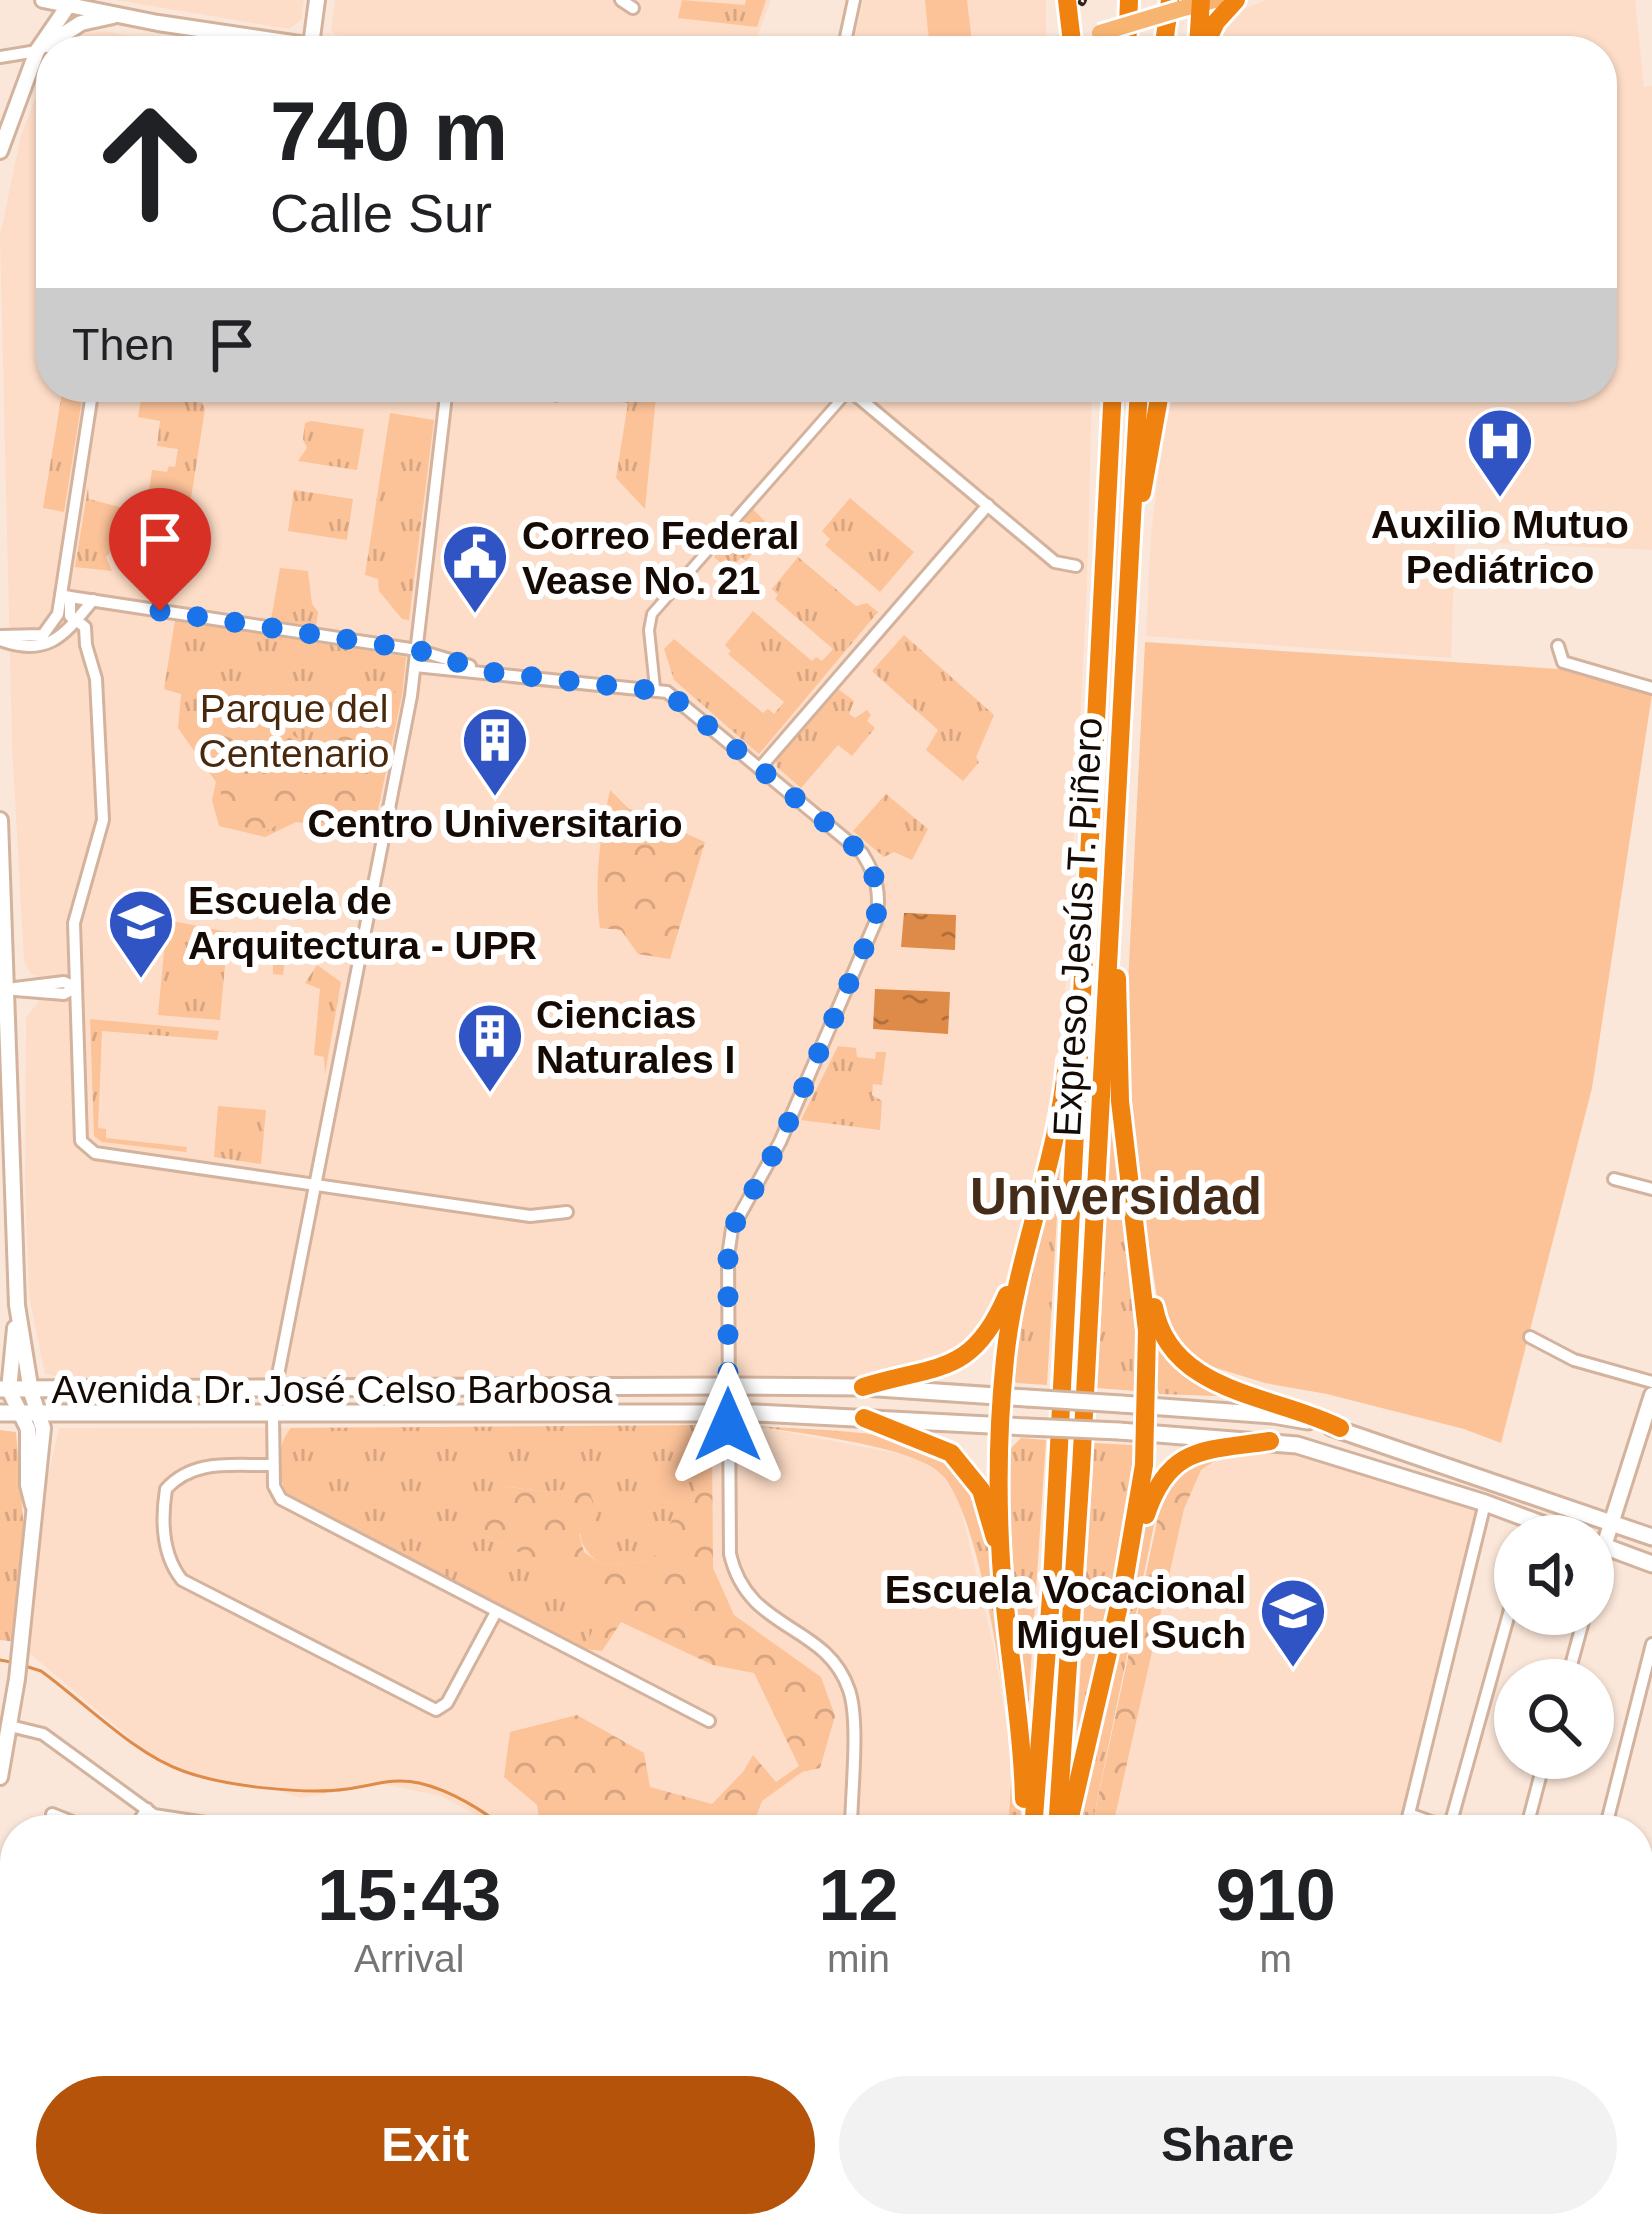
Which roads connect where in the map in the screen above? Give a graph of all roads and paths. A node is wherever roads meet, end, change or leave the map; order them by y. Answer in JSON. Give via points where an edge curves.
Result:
{"nodes":[{"id":1,"x":43,"y":0,"type":"edge"},
{"id":2,"x":317,"y":0,"type":"edge"},
{"id":3,"x":621,"y":0,"type":"edge"},
{"id":4,"x":854,"y":0,"type":"edge"},
{"id":5,"x":1067,"y":0,"type":"edge"},
{"id":6,"x":1129,"y":0,"type":"edge"},
{"id":7,"x":1156,"y":0,"type":"edge"},
{"id":8,"x":1236,"y":0,"type":"edge"},
{"id":9,"x":1206,"y":1,"type":"edge"},
{"id":10,"x":70,"y":3,"type":"edge"},
{"id":11,"x":1175,"y":4,"type":"edge"},
{"id":12,"x":633,"y":8,"type":"dead end"},
{"id":13,"x":116,"y":15,"type":"junction"},
{"id":14,"x":47,"y":36,"type":"edge"},
{"id":15,"x":61,"y":36,"type":"edge"},
{"id":16,"x":252,"y":36,"type":"edge"},
{"id":17,"x":312,"y":36,"type":"edge"},
{"id":18,"x":847,"y":36,"type":"edge"},
{"id":19,"x":1072,"y":36,"type":"edge"},
{"id":20,"x":1093,"y":36,"type":"edge"},
{"id":21,"x":1128,"y":36,"type":"edge"},
{"id":22,"x":1158,"y":36,"type":"edge"},
{"id":23,"x":1164,"y":36,"type":"edge"},
{"id":24,"x":1202,"y":36,"type":"edge"},
{"id":25,"x":1208,"y":36,"type":"edge"},
{"id":26,"x":36,"y":51,"type":"edge"},
{"id":27,"x":36,"y":54,"type":"edge"},
{"id":28,"x":0,"y":57,"type":"edge"},
{"id":29,"x":0,"y":151,"type":"edge"},
{"id":30,"x":92,"y":402,"type":"edge"},
{"id":31,"x":445,"y":402,"type":"edge"},
{"id":32,"x":836,"y":402,"type":"edge"},
{"id":33,"x":865,"y":402,"type":"edge"},
{"id":34,"x":1100,"y":402,"type":"edge"},
{"id":35,"x":1112,"y":402,"type":"edge"},
{"id":36,"x":1138,"y":402,"type":"edge"},
{"id":37,"x":1159,"y":402,"type":"edge"},
{"id":38,"x":988,"y":505,"type":"junction"},
{"id":39,"x":1106,"y":536,"type":"junction"},
{"id":40,"x":1132,"y":538,"type":"junction"},
{"id":41,"x":1076,"y":566,"type":"dead end"},
{"id":42,"x":66,"y":596,"type":"junction"},
{"id":43,"x":93,"y":601,"type":"junction"},
{"id":44,"x":77,"y":621,"type":"junction"},
{"id":45,"x":0,"y":638,"type":"edge"},
{"id":46,"x":1558,"y":646,"type":"dead end"},
{"id":47,"x":417,"y":650,"type":"junction"},
{"id":48,"x":415,"y":666,"type":"junction"},
{"id":49,"x":490,"y":672,"type":"junction"},
{"id":50,"x":655,"y":688,"type":"junction"},
{"id":51,"x":1652,"y":688,"type":"edge"},
{"id":52,"x":760,"y":768,"type":"junction"},
{"id":53,"x":0,"y":820,"type":"edge"},
{"id":54,"x":1,"y":894,"type":"edge"},
{"id":55,"x":1111,"y":932,"type":"junction"},
{"id":56,"x":1084,"y":968,"type":"junction"},
{"id":57,"x":76,"y":987,"type":"junction"},
{"id":58,"x":3,"y":989,"type":"edge"},
{"id":59,"x":3,"y":1071,"type":"edge"},
{"id":60,"x":4,"y":1149,"type":"edge"},
{"id":61,"x":1615,"y":1178,"type":"dead end"},
{"id":62,"x":312,"y":1184,"type":"junction"},
{"id":63,"x":1652,"y":1189,"type":"edge"},
{"id":64,"x":567,"y":1212,"type":"dead end"},
{"id":65,"x":1024,"y":1258,"type":"junction"},
{"id":66,"x":1142,"y":1265,"type":"junction"},
{"id":67,"x":17,"y":1306,"type":"junction"},
{"id":68,"x":1530,"y":1337,"type":"dead end"},
{"id":69,"x":1652,"y":1382,"type":"edge"},
{"id":70,"x":727,"y":1386,"type":"junction"},
{"id":71,"x":863,"y":1387,"type":"junction"},
{"id":72,"x":485,"y":1388,"type":"junction"},
{"id":73,"x":4,"y":1389,"type":"edge"},
{"id":74,"x":274,"y":1390,"type":"junction"},
{"id":75,"x":31,"y":1391,"type":"junction"},
{"id":76,"x":1652,"y":1395,"type":"edge"},
{"id":77,"x":1002,"y":1396,"type":"junction"},
{"id":78,"x":1147,"y":1405,"type":"junction"},
{"id":79,"x":0,"y":1413,"type":"edge"},
{"id":80,"x":728,"y":1413,"type":"junction"},
{"id":81,"x":30,"y":1414,"type":"junction"},
{"id":82,"x":485,"y":1414,"type":"junction"},
{"id":83,"x":273,"y":1415,"type":"junction"},
{"id":84,"x":864,"y":1418,"type":"junction"},
{"id":85,"x":1001,"y":1426,"type":"junction"},
{"id":86,"x":1340,"y":1429,"type":"junction"},
{"id":87,"x":1145,"y":1433,"type":"junction"},
{"id":88,"x":1270,"y":1441,"type":"junction"},
{"id":89,"x":272,"y":1465,"type":"junction"},
{"id":90,"x":1485,"y":1504,"type":"junction"},
{"id":91,"x":1506,"y":1515,"type":"edge"},
{"id":92,"x":1592,"y":1515,"type":"edge"},
{"id":93,"x":1614,"y":1516,"type":"edge"},
{"id":94,"x":1614,"y":1523,"type":"edge"},
{"id":95,"x":1652,"y":1537,"type":"edge"},
{"id":96,"x":1614,"y":1550,"type":"edge"},
{"id":97,"x":1001,"y":1562,"type":"junction"},
{"id":98,"x":1652,"y":1564,"type":"edge"},
{"id":99,"x":1123,"y":1588,"type":"junction"},
{"id":100,"x":496,"y":1612,"type":"junction"},
{"id":101,"x":1503,"y":1635,"type":"edge"},
{"id":102,"x":1652,"y":1643,"type":"edge"},
{"id":103,"x":709,"y":1721,"type":"dead end"},
{"id":104,"x":10,"y":1726,"type":"junction"},
{"id":105,"x":0,"y":1778,"type":"edge"},
{"id":106,"x":1539,"y":1779,"type":"edge"},
{"id":107,"x":147,"y":1809,"type":"junction"},
{"id":108,"x":1408,"y":1814,"type":"joint"},
{"id":109,"x":143,"y":1815,"type":"edge"},
{"id":110,"x":160,"y":1815,"type":"edge"},
{"id":111,"x":850,"y":1815,"type":"edge"},
{"id":112,"x":1028,"y":1815,"type":"edge"},
{"id":113,"x":1030,"y":1815,"type":"edge"},
{"id":114,"x":1058,"y":1815,"type":"edge"},
{"id":115,"x":1070,"y":1815,"type":"edge"},
{"id":116,"x":1411,"y":1815,"type":"edge"},
{"id":117,"x":1455,"y":1815,"type":"edge"},
{"id":118,"x":1530,"y":1815,"type":"edge"},
{"id":119,"x":1609,"y":1815,"type":"edge"}],
"edges":[{"from":1,"to":10,"type":"street"},
{"from":2,"to":17,"type":"street"},
{"from":3,"to":12,"type":"street"},
{"from":4,"to":18,"type":"street"},
{"from":5,"to":19,"type":"highway"},
{"from":6,"to":21,"type":"highway"},
{"from":7,"to":22,"type":"highway"},
{"from":8,"to":25,"type":"highway"},
{"from":9,"to":11,"type":"main road"},
{"from":9,"to":24,"type":"highway"},
{"from":10,"to":13,"type":"street"},
{"from":10,"to":14,"type":"street"},
{"from":11,"to":20,"type":"main road","bridge":true},
{"from":11,"to":23,"type":"highway"},
{"from":13,"to":15,"type":"street"},
{"from":13,"to":16,"type":"street"},
{"from":26,"to":28,"type":"street"},
{"from":27,"to":29,"type":"street"},
{"from":30,"to":42,"type":"street"},
{"from":31,"to":47,"type":"street"},
{"from":32,"to":50,"type":"street","via":[[652,614]]},
{"from":33,"to":38,"type":"street"},
{"from":34,"to":39,"type":"highway"},
{"from":35,"to":39,"type":"highway","name":"Expreso Jesús T. Piñero"},
{"from":36,"to":40,"type":"highway","name":"Expreso Jesús T. Piñero"},
{"from":37,"to":40,"type":"highway"},
{"from":38,"to":41,"type":"street","via":[[1055,562]]},
{"from":38,"to":52,"type":"street"},
{"from":39,"to":56,"type":"highway","name":"Expreso Jesús T. Piñero"},
{"from":40,"to":55,"type":"highway","name":"Expreso Jesús T. Piñero"},
{"from":42,"to":43,"type":"street"},
{"from":42,"to":44,"type":"street"},
{"from":42,"to":45,"type":"street","via":[[43,634]]},
{"from":43,"to":44,"type":"street"},
{"from":43,"to":47,"type":"street"},
{"from":44,"to":45,"type":"street","via":[[55,643]]},
{"from":44,"to":57,"type":"street","via":[[96,679],[103,820],[76,913]]},
{"from":46,"to":51,"type":"street","via":[[1563,662]]},
{"from":47,"to":48,"type":"street"},
{"from":47,"to":49,"type":"street"},
{"from":48,"to":49,"type":"street"},
{"from":48,"to":62,"type":"street"},
{"from":49,"to":50,"type":"street"},
{"from":50,"to":52,"type":"street"},
{"from":52,"to":70,"type":"street","via":[[862,853],[880,899],[780,1142],[732,1229]]},
{"from":53,"to":54,"type":"street"},
{"from":54,"to":58,"type":"street"},
{"from":55,"to":66,"type":"highway","via":[[1120,1101]]},
{"from":55,"to":114,"type":"highway","name":"Expreso Jesús T. Piñero"},
{"from":56,"to":65,"type":"highway"},
{"from":56,"to":113,"type":"highway","name":"Expreso Jesús T. Piñero","via":[[1052,1583]]},
{"from":57,"to":58,"type":"street"},
{"from":57,"to":62,"type":"street","via":[[81,1141],[95,1153]]},
{"from":58,"to":59,"type":"street"},
{"from":59,"to":60,"type":"street"},
{"from":60,"to":67,"type":"street"},
{"from":61,"to":63,"type":"street"},
{"from":62,"to":64,"type":"street","via":[[530,1216]]},
{"from":62,"to":74,"type":"street"},
{"from":65,"to":71,"type":"highway","via":[[991,1330],[962,1357]]},
{"from":65,"to":77,"type":"highway"},
{"from":66,"to":78,"type":"highway"},
{"from":66,"to":86,"type":"highway","via":[[1161,1331],[1190,1369]]},
{"from":67,"to":73,"type":"street"},
{"from":67,"to":75,"type":"street"},
{"from":68,"to":69,"type":"street","via":[[1574,1360]]},
{"from":70,"to":71,"type":"main road","name":"Avenida Dr. José Celso Barbosa"},
{"from":70,"to":72,"type":"main road","name":"Avenida Dr. José Celso Barbosa"},
{"from":70,"to":80,"type":"street"},
{"from":71,"to":77,"type":"main road","name":"Avenida Dr. José Celso Barbosa"},
{"from":72,"to":74,"type":"main road","name":"Avenida Dr. José Celso Barbosa"},
{"from":72,"to":82,"type":"main road"},
{"from":73,"to":75,"type":"main road","name":"Avenida Dr. José Celso Barbosa"},
{"from":73,"to":81,"type":"street"},
{"from":74,"to":75,"type":"main road","name":"Avenida Dr. José Celso Barbosa"},
{"from":75,"to":81,"type":"street"},
{"from":76,"to":93,"type":"street"},
{"from":77,"to":78,"type":"main road","name":"Avenida Dr. José Celso Barbosa","bridge":true},
{"from":77,"to":85,"type":"highway"},
{"from":78,"to":86,"type":"main road","name":"Avenida Dr. José Celso Barbosa"},
{"from":78,"to":87,"type":"highway"},
{"from":79,"to":81,"type":"main road","name":"Avenida Dr. José Celso Barbosa"},
{"from":80,"to":82,"type":"main road","name":"Avenida Dr. José Celso Barbosa"},
{"from":80,"to":84,"type":"main road","name":"Avenida Dr. José Celso Barbosa"},
{"from":80,"to":111,"type":"street","via":[[734,1574],[769,1615],[825,1650],[849,1691]]},
{"from":81,"to":83,"type":"main road","name":"Avenida Dr. José Celso Barbosa"},
{"from":81,"to":104,"type":"street","via":[[34,1506]]},
{"from":82,"to":83,"type":"main road","name":"Avenida Dr. José Celso Barbosa"},
{"from":83,"to":89,"type":"street"},
{"from":84,"to":85,"type":"main road","name":"Avenida Dr. José Celso Barbosa"},
{"from":84,"to":97,"type":"highway","via":[[928,1441],[967,1469],[982,1490]]},
{"from":85,"to":87,"type":"main road","name":"Avenida Dr. José Celso Barbosa","bridge":true},
{"from":85,"to":97,"type":"highway"},
{"from":86,"to":92,"type":"main road","name":"Avenida Dr. José Celso Barbosa"},
{"from":87,"to":88,"type":"main road","name":"Avenida Dr. José Celso Barbosa"},
{"from":87,"to":99,"type":"highway"},
{"from":88,"to":90,"type":"main road","name":"Avenida Dr. José Celso Barbosa"},
{"from":88,"to":99,"type":"highway","via":[[1204,1449],[1176,1463],[1152,1497]]},
{"from":89,"to":100,"type":"street","via":[[281,1498]]},
{"from":89,"to":100,"type":"street","via":[[197,1467],[166,1489],[166,1550],[182,1580],[436,1710]]},
{"from":90,"to":91,"type":"main road","name":"Avenida Dr. José Celso Barbosa"},
{"from":90,"to":108,"type":"street"},
{"from":94,"to":95,"type":"main road","name":"Avenida Dr. José Celso Barbosa"},
{"from":96,"to":98,"type":"main road"},
{"from":97,"to":112,"type":"highway"},
{"from":99,"to":115,"type":"highway"},
{"from":100,"to":103,"type":"street"},
{"from":101,"to":117,"type":"street"},
{"from":102,"to":119,"type":"street"},
{"from":104,"to":105,"type":"street"},
{"from":104,"to":107,"type":"street","via":[[43,1734]]},
{"from":106,"to":118,"type":"street"},
{"from":107,"to":109,"type":"street"},
{"from":107,"to":110,"type":"street"},
{"from":108,"to":116,"type":"street"}]}
